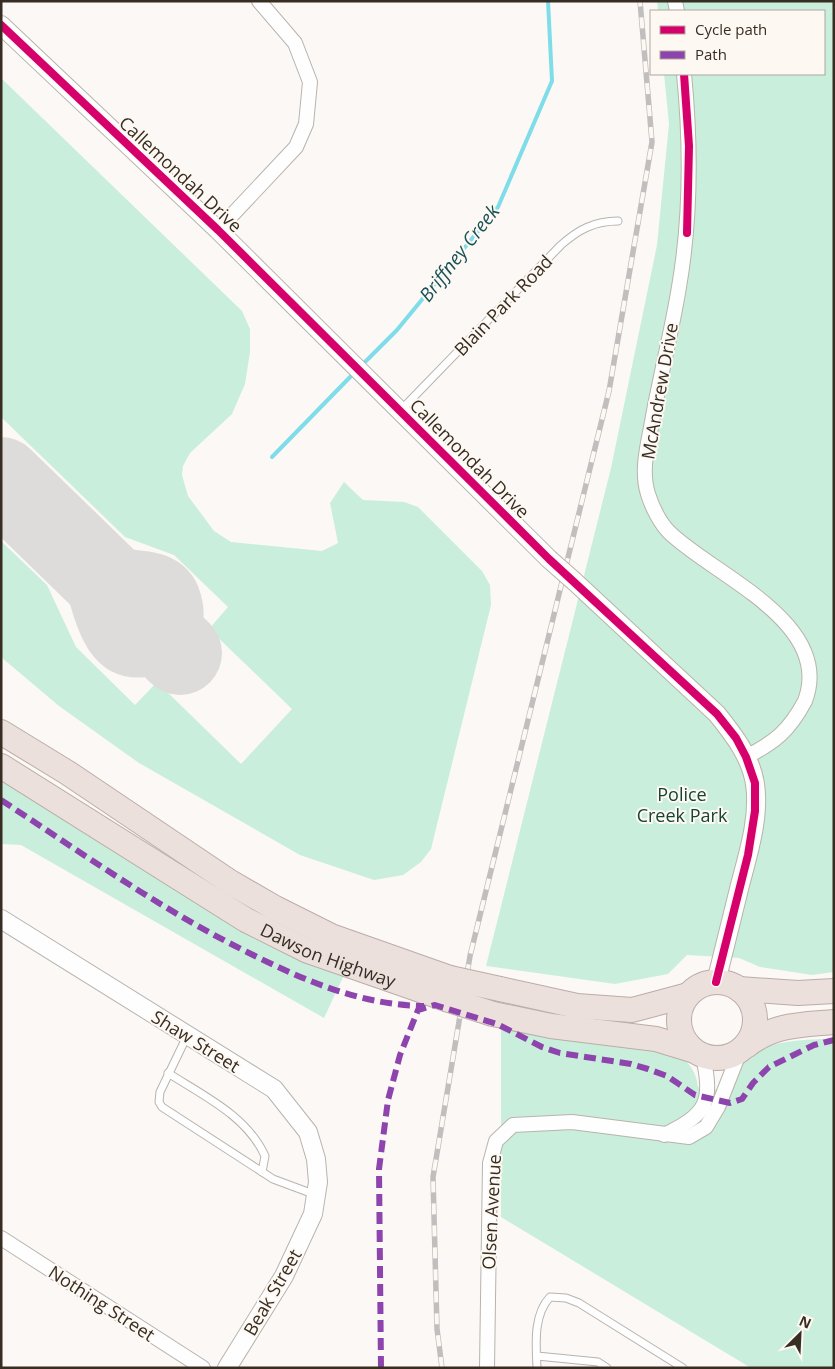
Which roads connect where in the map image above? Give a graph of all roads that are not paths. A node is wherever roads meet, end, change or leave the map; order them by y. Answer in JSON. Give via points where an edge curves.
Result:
{"nodes":[{"id":1,"x":259,"y":1,"type":"edge"},
{"id":2,"x":1,"y":25,"type":"edge"},
{"id":3,"x":684,"y":75,"type":"edge"},
{"id":4,"x":618,"y":221,"type":"dead end"},
{"id":5,"x":218,"y":230,"type":"junction"},
{"id":6,"x":401,"y":410,"type":"junction"},
{"id":7,"x":1,"y":732,"type":"edge"},
{"id":8,"x":746,"y":757,"type":"junction"},
{"id":9,"x":1,"y":766,"type":"edge"},
{"id":10,"x":1,"y":919,"type":"edge"},
{"id":11,"x":716,"y":982,"type":"junction"},
{"id":12,"x":448,"y":989,"type":"junction"},
{"id":13,"x":739,"y":989,"type":"junction"},
{"id":14,"x":834,"y":991,"type":"edge"},
{"id":15,"x":688,"y":995,"type":"junction"},
{"id":16,"x":834,"y":1022,"type":"edge"},
{"id":17,"x":188,"y":1035,"type":"junction"},
{"id":18,"x":743,"y":1049,"type":"junction"},
{"id":19,"x":698,"y":1053,"type":"junction"},
{"id":20,"x":168,"y":1073,"type":"junction"},
{"id":21,"x":663,"y":1136,"type":"junction"},
{"id":22,"x":262,"y":1172,"type":"junction"},
{"id":23,"x":316,"y":1195,"type":"junction"},
{"id":24,"x":313,"y":1214,"type":"joint"},
{"id":25,"x":1,"y":1238,"type":"edge"},
{"id":26,"x":537,"y":1356,"type":"junction"},
{"id":27,"x":203,"y":1368,"type":"edge"},
{"id":28,"x":227,"y":1368,"type":"edge"},
{"id":29,"x":487,"y":1368,"type":"edge"},
{"id":30,"x":537,"y":1368,"type":"edge"},
{"id":31,"x":607,"y":1368,"type":"edge"},
{"id":32,"x":683,"y":1368,"type":"edge"}],
"edges":[{"from":1,"to":5,"type":"street","via":[[295,44],[310,82],[306,124],[296,147]]},
{"from":2,"to":5,"type":"street","name":"Callemondah Drive"},
{"from":3,"to":8,"type":"street","name":"McAndrew Drive","via":[[689,146],[687,233],[645,472],[648,493],[667,531],[694,554],[768,601],[788,618],[802,636],[809,653],[812,671],[809,693],[797,716],[782,735]]},
{"from":4,"to":6,"type":"lane","name":"Blain Park Road","via":[[597,223],[568,239]]},
{"from":5,"to":6,"type":"street","name":"Callemondah Drive"},
{"from":6,"to":8,"type":"street","name":"Callemondah Drive","bridge":true,"via":[[549,559],[717,714]]},
{"from":7,"to":12,"type":"highway","name":"Dawson Highway","via":[[275,908]]},
{"from":8,"to":11,"type":"street","name":"Callemondah Drive","via":[[755,783],[755,811],[748,855]]},
{"from":9,"to":12,"type":"highway","name":"Dawson Highway","via":[[246,920],[308,951]]},
{"from":10,"to":17,"type":"street","name":"Shaw Street"},
{"from":11,"to":13,"type":"highway","via":[[728,983]]},
{"from":11,"to":15,"type":"highway","via":[[700,985]]},
{"from":12,"to":15,"type":"highway","name":"Dawson Highway","bridge":true,"via":[[500,989],[577,1006],[632,1010]]},
{"from":12,"to":19,"type":"highway","name":"Dawson Highway","bridge":true,"via":[[493,1014],[551,1026],[656,1039]]},
{"from":13,"to":14,"type":"highway"},
{"from":13,"to":18,"type":"highway","via":[[751,1004],[756,1022]]},
{"from":15,"to":19,"type":"highway","via":[[681,1005],[679,1030],[684,1041]]},
{"from":16,"to":18,"type":"highway","via":[[788,1026],[761,1034]]},
{"from":17,"to":20,"type":"lane"},
{"from":17,"to":23,"type":"street","name":"Shaw Street","via":[[274,1089],[308,1132],[316,1159]]},
{"from":18,"to":19,"type":"highway","via":[[716,1059]]},
{"from":18,"to":21,"type":"street","name":"Olsen Avenue","via":[[706,1127],[689,1137]]},
{"from":19,"to":21,"type":"street","via":[[709,1084],[704,1106],[688,1123]]},
{"from":20,"to":22,"type":"lane","via":[[223,1108],[246,1127],[265,1156]]},
{"from":20,"to":22,"type":"lane","via":[[159,1096],[158,1102],[162,1107]]},
{"from":21,"to":29,"type":"street","name":"Olsen Avenue","via":[[572,1122],[513,1125],[496,1141],[490,1164]]},
{"from":22,"to":23,"type":"lane"},
{"from":23,"to":24,"type":"street","name":"Shaw Street"},
{"from":24,"to":28,"type":"street","name":"Beak Street","via":[[284,1276]]},
{"from":25,"to":27,"type":"street","name":"Nothing Street"},
{"from":26,"to":30,"type":"lane"},
{"from":26,"to":31,"type":"lane","via":[[598,1362]]},
{"from":26,"to":32,"type":"lane","via":[[536,1336],[541,1310],[550,1297],[557,1296],[579,1303]]}]}
